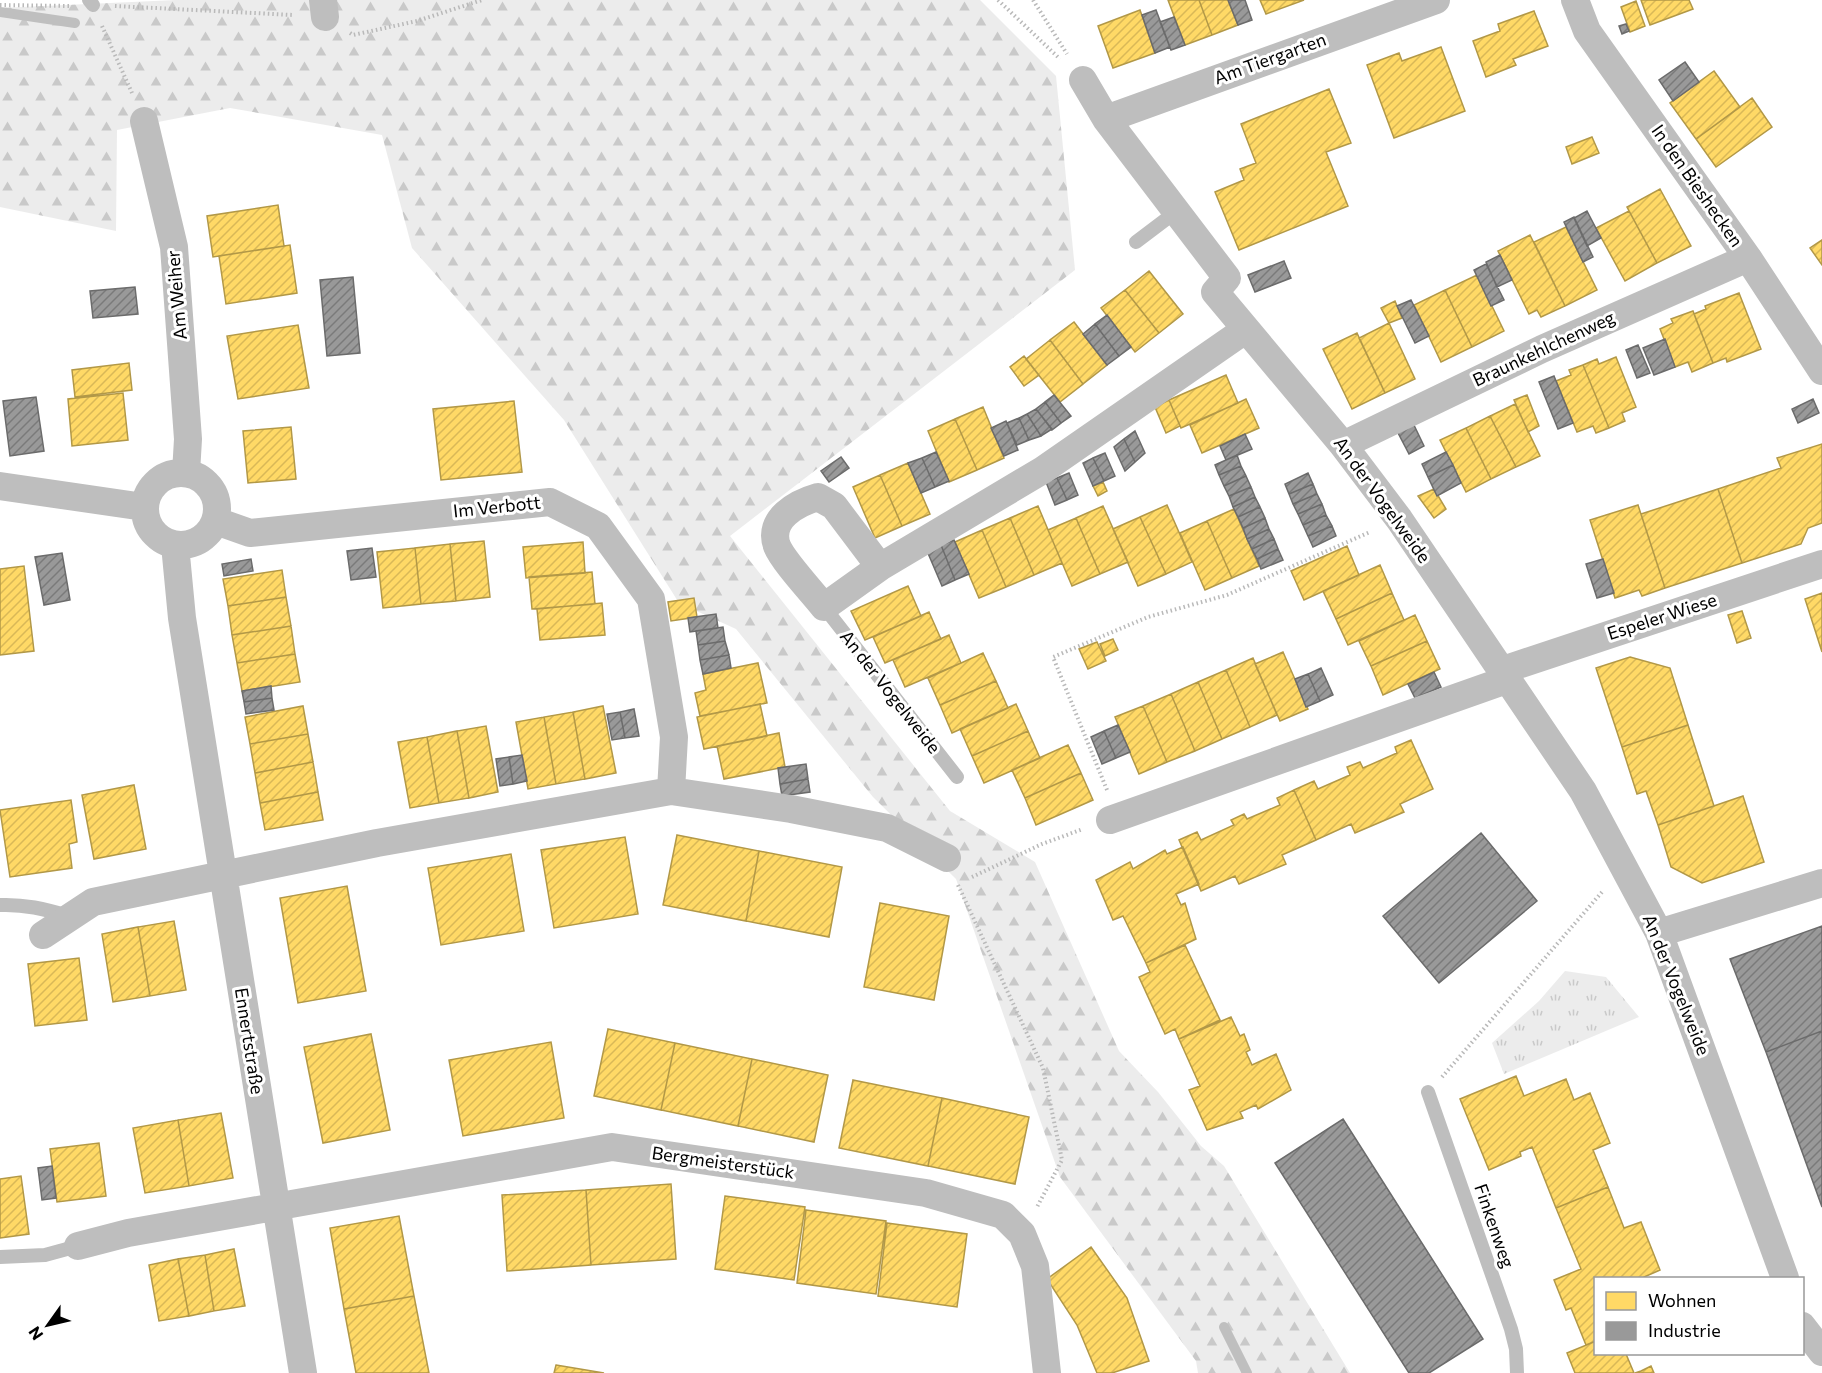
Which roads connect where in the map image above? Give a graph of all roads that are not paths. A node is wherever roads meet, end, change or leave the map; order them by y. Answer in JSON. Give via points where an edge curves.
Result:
{"nodes":[{"id":1,"x":1436,"y":0,"type":"edge"},
{"id":2,"x":1575,"y":0,"type":"edge"},
{"id":3,"x":1083,"y":80,"type":"road end"},
{"id":4,"x":144,"y":121,"type":"road end"},
{"id":5,"x":1112,"y":126,"type":"junction"},
{"id":6,"x":1177,"y":211,"type":"junction"},
{"id":7,"x":1136,"y":242,"type":"dead end"},
{"id":8,"x":1748,"y":258,"type":"junction"},
{"id":9,"x":1245,"y":330,"type":"junction"},
{"id":10,"x":1822,"y":370,"type":"edge"},
{"id":11,"x":1343,"y":445,"type":"junction"},
{"id":12,"x":186,"y":472,"type":"junction"},
{"id":13,"x":0,"y":486,"type":"edge"},
{"id":14,"x":144,"y":507,"type":"junction"},
{"id":15,"x":216,"y":521,"type":"junction"},
{"id":16,"x":176,"y":545,"type":"junction"},
{"id":17,"x":1822,"y":564,"type":"edge"},
{"id":18,"x":880,"y":567,"type":"junction"},
{"id":19,"x":824,"y":607,"type":"junction"},
{"id":20,"x":1506,"y":675,"type":"junction"},
{"id":21,"x":957,"y":777,"type":"dead end"},
{"id":22,"x":671,"y":791,"type":"junction"},
{"id":23,"x":1114,"y":819,"type":"road end"},
{"id":24,"x":947,"y":858,"type":"dead end"},
{"id":25,"x":222,"y":875,"type":"junction"},
{"id":26,"x":1822,"y":883,"type":"edge"},
{"id":27,"x":0,"y":906,"type":"edge"},
{"id":28,"x":70,"y":917,"type":"junction"},
{"id":29,"x":1659,"y":933,"type":"junction"},
{"id":30,"x":43,"y":935,"type":"dead end"},
{"id":31,"x":1428,"y":1092,"type":"road end"},
{"id":32,"x":276,"y":1207,"type":"junction"},
{"id":33,"x":78,"y":1246,"type":"joint"},
{"id":34,"x":0,"y":1257,"type":"edge"},
{"id":35,"x":1785,"y":1277,"type":"edge"},
{"id":36,"x":1804,"y":1327,"type":"edge"},
{"id":37,"x":1822,"y":1352,"type":"edge"},
{"id":38,"x":303,"y":1373,"type":"edge"},
{"id":39,"x":1047,"y":1373,"type":"edge"},
{"id":40,"x":1517,"y":1373,"type":"edge"}],
"edges":[{"from":1,"to":5,"type":"street","name":"Am Tiergarten"},
{"from":2,"to":8,"type":"street","name":"In den Bieshecken","via":[[1587,31]]},
{"from":3,"to":5,"type":"street"},
{"from":4,"to":12,"type":"street","name":"Am Weiher","via":[[174,247],[188,439]]},
{"from":5,"to":6,"type":"street","name":"An der Vogelweide"},
{"from":6,"to":7,"type":"lane"},
{"from":6,"to":9,"type":"street","name":"An der Vogelweide","via":[[1227,278],[1215,292]]},
{"from":8,"to":10,"type":"street","name":"In den Bieshecken"},
{"from":8,"to":11,"type":"street","name":"Braunkehlchenweg","via":[[1542,349]]},
{"from":9,"to":11,"type":"street","name":"An der Vogelweide"},
{"from":9,"to":18,"type":"street","via":[[1043,470]]},
{"from":11,"to":20,"type":"street","name":"An der Vogelweide"},
{"from":12,"to":14,"type":"street","via":[[162,477],[147,495]]},
{"from":12,"to":15,"type":"street","via":[[212,490]]},
{"from":13,"to":14,"type":"street"},
{"from":14,"to":16,"type":"street","via":[[157,537]]},
{"from":15,"to":16,"type":"street","via":[[200,541]]},
{"from":15,"to":22,"type":"street","name":"Im Verbott","via":[[250,533],[550,502],[598,526],[651,599],[674,737]]},
{"from":16,"to":25,"type":"street","name":"Ennertstraße","via":[[182,618]]},
{"from":17,"to":20,"type":"street","name":"Espeler Wiese"},
{"from":18,"to":19,"type":"street"},
{"from":18,"to":19,"type":"street","name":"An der Vogelweide","via":[[834,506],[818,497],[798,504],[782,517],[776,532],[777,546]]},
{"from":19,"to":21,"type":"lane","name":"An der Vogelweide"},
{"from":20,"to":23,"type":"street"},
{"from":20,"to":29,"type":"street","name":"An der Vogelweide","via":[[1582,791]]},
{"from":22,"to":24,"type":"street","via":[[791,808],[887,828]]},
{"from":22,"to":25,"type":"street"},
{"from":25,"to":28,"type":"street","via":[[93,902]]},
{"from":25,"to":32,"type":"street","name":"Ennertstraße"},
{"from":26,"to":29,"type":"street"},
{"from":27,"to":28,"type":"lane","via":[[16,904]]},
{"from":28,"to":30,"type":"street"},
{"from":29,"to":35,"type":"street","name":"An der Vogelweide"},
{"from":31,"to":40,"type":"lane","name":"Finkenweg","via":[[1511,1329]]},
{"from":32,"to":33,"type":"street","via":[[128,1233]]},
{"from":32,"to":38,"type":"street","name":"Ennertstraße"},
{"from":32,"to":39,"type":"street","name":"Bergmeisterstück","via":[[612,1147],[926,1193],[1003,1215],[1022,1234],[1035,1266]]},
{"from":33,"to":34,"type":"lane","via":[[45,1255]]},
{"from":36,"to":37,"type":"street"}]}
